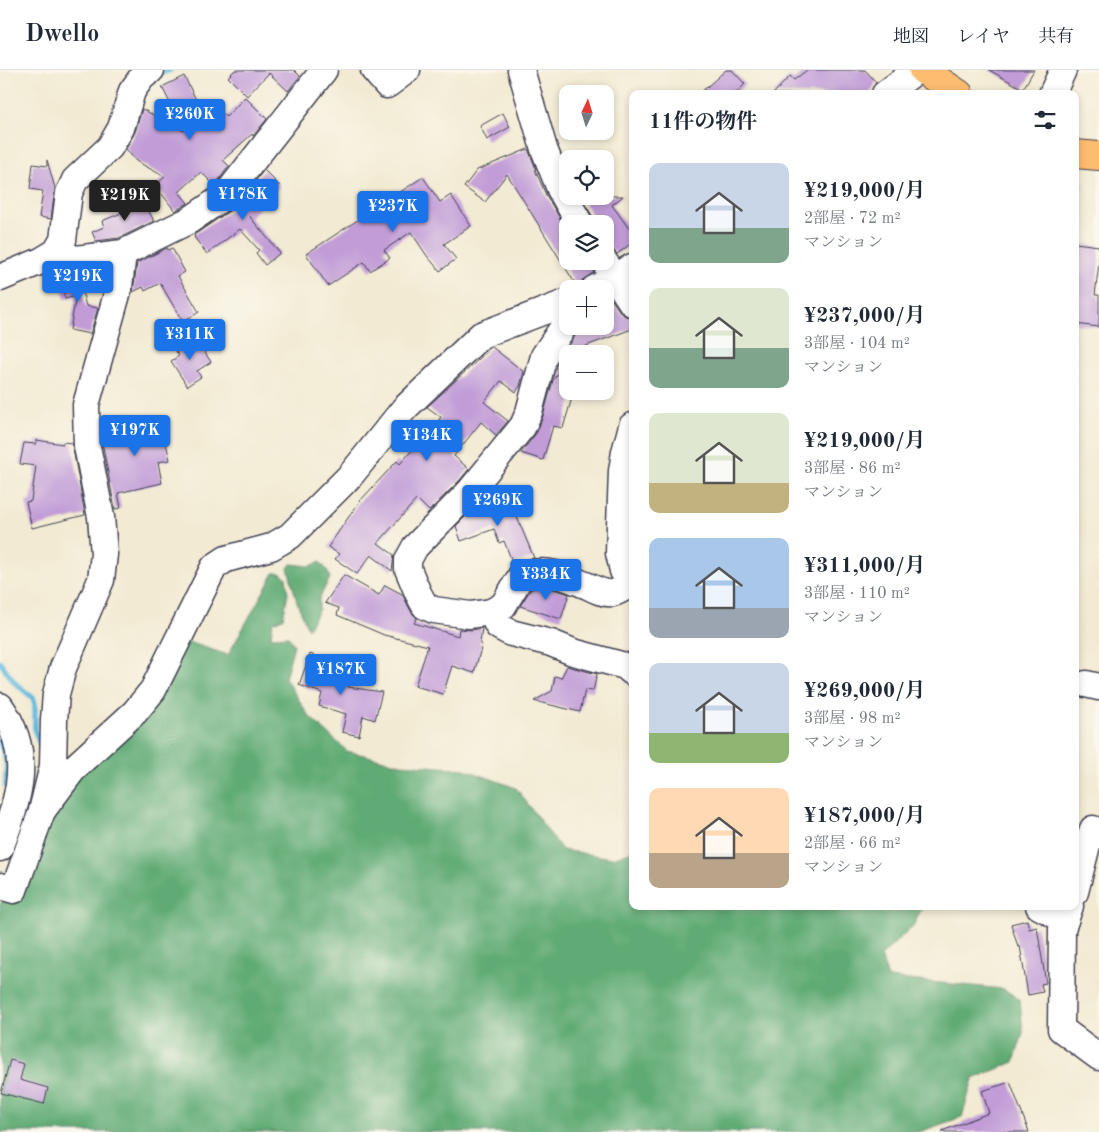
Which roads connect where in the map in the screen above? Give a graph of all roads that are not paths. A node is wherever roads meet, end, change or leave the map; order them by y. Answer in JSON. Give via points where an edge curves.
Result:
{"nodes":[{"id":1,"x":151,"y":70,"type":"edge"},
{"id":2,"x":324,"y":70,"type":"edge"},
{"id":3,"x":374,"y":70,"type":"edge"},
{"id":4,"x":407,"y":70,"type":"edge"},
{"id":5,"x":521,"y":70,"type":"edge"},
{"id":6,"x":918,"y":70,"type":"edge"},
{"id":7,"x":923,"y":70,"type":"edge"},
{"id":8,"x":1063,"y":70,"type":"edge"},
{"id":9,"x":890,"y":90,"type":"edge"},
{"id":10,"x":953,"y":90,"type":"edge"},
{"id":11,"x":1054,"y":90,"type":"edge"},
{"id":12,"x":1079,"y":154,"type":"edge"},
{"id":13,"x":1099,"y":156,"type":"edge"},
{"id":14,"x":575,"y":215,"type":"edge"},
{"id":15,"x":123,"y":253,"type":"junction"},
{"id":16,"x":61,"y":254,"type":"junction"},
{"id":17,"x":612,"y":274,"type":"edge"},
{"id":18,"x":0,"y":278,"type":"edge"},
{"id":19,"x":629,"y":299,"type":"edge"},
{"id":20,"x":559,"y":305,"type":"edge"},
{"id":21,"x":559,"y":334,"type":"edge"},
{"id":22,"x":629,"y":437,"type":"edge"},
{"id":23,"x":629,"y":581,"type":"edge"},
{"id":24,"x":629,"y":587,"type":"edge"},
{"id":25,"x":491,"y":612,"type":"junction"},
{"id":26,"x":629,"y":669,"type":"edge"},
{"id":27,"x":0,"y":706,"type":"edge"},
{"id":28,"x":38,"y":741,"type":"junction"},
{"id":29,"x":42,"y":811,"type":"junction"},
{"id":30,"x":1089,"y":828,"type":"edge"},
{"id":31,"x":0,"y":848,"type":"edge"},
{"id":32,"x":1079,"y":876,"type":"edge"},
{"id":33,"x":4,"y":887,"type":"edge"},
{"id":34,"x":1056,"y":910,"type":"edge"},
{"id":35,"x":1068,"y":913,"type":"edge"},
{"id":36,"x":1099,"y":1057,"type":"edge"}],
"edges":[{"from":1,"to":16,"type":"street","via":[[132,91],[121,128],[110,147],[75,180],[69,192]]},
{"from":2,"to":15,"type":"street","via":[[226,195],[190,220]]},
{"from":3,"to":4,"type":"street","via":[[388,85]]},
{"from":5,"to":14,"type":"street","via":[[547,157]]},
{"from":6,"to":9,"type":"street"},
{"from":7,"to":10,"type":"main road"},
{"from":8,"to":11,"type":"street"},
{"from":12,"to":13,"type":"main road"},
{"from":15,"to":16,"type":"street","via":[[85,259]]},
{"from":15,"to":28,"type":"street","via":[[119,287],[86,405],[87,446],[101,517],[104,554],[101,580],[78,630]]},
{"from":16,"to":18,"type":"street"},
{"from":17,"to":19,"type":"street"},
{"from":20,"to":29,"type":"street","via":[[481,335],[404,409],[350,476],[290,536],[271,547],[226,559],[214,567],[154,690],[75,767]]},
{"from":21,"to":25,"type":"street","via":[[544,356],[523,426],[470,491],[415,547],[408,560],[412,580],[425,606],[470,615]]},
{"from":22,"to":23,"type":"street","via":[[622,471],[618,553]]},
{"from":24,"to":25,"type":"street","via":[[604,593],[558,574],[531,573],[521,576],[503,606]]},
{"from":25,"to":26,"type":"street","via":[[498,626],[510,633]]},
{"from":27,"to":28,"type":"street","via":[[7,717]]},
{"from":28,"to":29,"type":"street","via":[[53,766]]},
{"from":28,"to":31,"type":"street","via":[[20,779],[13,815]]},
{"from":29,"to":33,"type":"street","via":[[14,890]]},
{"from":30,"to":32,"type":"street"},
{"from":34,"to":35,"type":"street"},
{"from":35,"to":36,"type":"street","via":[[1062,929],[1061,1029]]}]}
